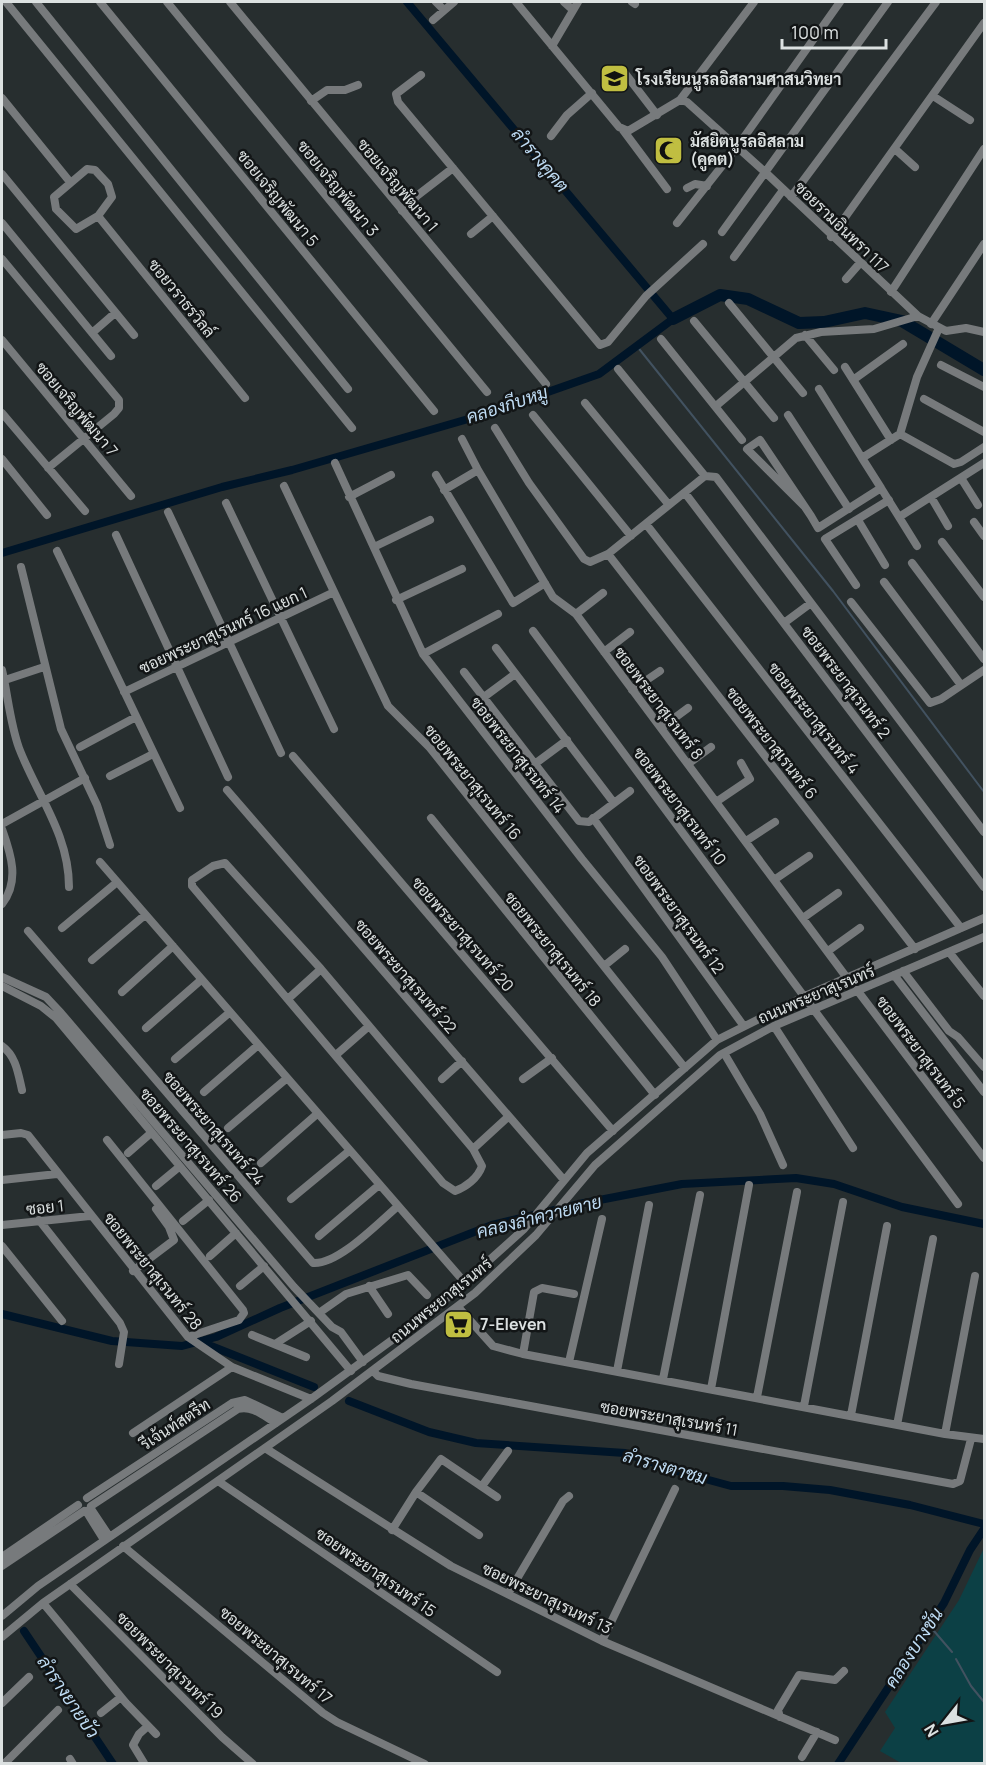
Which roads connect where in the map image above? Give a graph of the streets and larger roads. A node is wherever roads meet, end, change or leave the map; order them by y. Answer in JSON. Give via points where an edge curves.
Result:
{"nodes":[{"id":1,"x":6,"y":2,"type":"edge"},
{"id":2,"x":36,"y":2,"type":"edge"},
{"id":3,"x":100,"y":2,"type":"edge"},
{"id":4,"x":167,"y":2,"type":"edge"},
{"id":5,"x":230,"y":2,"type":"edge"},
{"id":6,"x":436,"y":2,"type":"edge"},
{"id":7,"x":453,"y":2,"type":"edge"},
{"id":8,"x":516,"y":2,"type":"edge"},
{"id":9,"x":564,"y":2,"type":"edge"},
{"id":10,"x":578,"y":2,"type":"edge"},
{"id":11,"x":754,"y":2,"type":"edge"},
{"id":12,"x":840,"y":2,"type":"edge"},
{"id":13,"x":888,"y":2,"type":"edge"},
{"id":14,"x":936,"y":2,"type":"edge"},
{"id":15,"x":444,"y":10,"type":"junction"},
{"id":16,"x":573,"y":10,"type":"junction"},
{"id":17,"x":433,"y":20,"type":"dead end"},
{"id":18,"x":984,"y":23,"type":"edge"},
{"id":19,"x":552,"y":46,"type":"junction"},
{"id":20,"x":624,"y":72,"type":"dead end"},
{"id":21,"x":421,"y":75,"type":"dead end"},
{"id":22,"x":358,"y":85,"type":"dead end"},
{"id":23,"x":592,"y":93,"type":"junction"},
{"id":24,"x":933,"y":96,"type":"junction"},
{"id":25,"x":2,"y":98,"type":"edge"},
{"id":26,"x":680,"y":100,"type":"junction"},
{"id":27,"x":311,"y":101,"type":"junction"},
{"id":28,"x":657,"y":115,"type":"junction"},
{"id":29,"x":970,"y":120,"type":"dead end"},
{"id":30,"x":622,"y":130,"type":"junction"},
{"id":31,"x":551,"y":136,"type":"dead end"},
{"id":32,"x":737,"y":147,"type":"junction"},
{"id":33,"x":895,"y":149,"type":"junction"},
{"id":34,"x":984,"y":149,"type":"edge"},
{"id":35,"x":915,"y":167,"type":"dead end"},
{"id":36,"x":453,"y":168,"type":"junction"},
{"id":37,"x":765,"y":172,"type":"junction"},
{"id":38,"x":2,"y":174,"type":"edge"},
{"id":39,"x":70,"y":182,"type":"junction"},
{"id":40,"x":707,"y":186,"type":"junction"},
{"id":41,"x":687,"y":188,"type":"dead end"},
{"id":42,"x":667,"y":189,"type":"dead end"},
{"id":43,"x":783,"y":190,"type":"junction"},
{"id":44,"x":791,"y":197,"type":"junction"},
{"id":45,"x":402,"y":211,"type":"junction"},
{"id":46,"x":98,"y":216,"type":"junction"},
{"id":47,"x":493,"y":216,"type":"junction"},
{"id":48,"x":2,"y":223,"type":"edge"},
{"id":49,"x":677,"y":224,"type":"dead end"},
{"id":50,"x":722,"y":232,"type":"dead end"},
{"id":51,"x":471,"y":234,"type":"dead end"},
{"id":52,"x":831,"y":237,"type":"junction"},
{"id":53,"x":703,"y":244,"type":"dead end"},
{"id":54,"x":984,"y":244,"type":"edge"},
{"id":55,"x":734,"y":257,"type":"dead end"},
{"id":56,"x":2,"y":259,"type":"edge"},
{"id":57,"x":860,"y":264,"type":"junction"},
{"id":58,"x":846,"y":279,"type":"dead end"},
{"id":59,"x":891,"y":292,"type":"junction"},
{"id":60,"x":729,"y":303,"type":"dead end"},
{"id":61,"x":115,"y":313,"type":"junction"},
{"id":62,"x":914,"y":318,"type":"junction"},
{"id":63,"x":694,"y":321,"type":"dead end"},
{"id":64,"x":931,"y":324,"type":"junction"},
{"id":65,"x":939,"y":328,"type":"junction"},
{"id":66,"x":984,"y":332,"type":"edge"},
{"id":67,"x":92,"y":333,"type":"junction"},
{"id":68,"x":134,"y":335,"type":"dead end"},
{"id":69,"x":805,"y":335,"type":"junction"},
{"id":70,"x":661,"y":339,"type":"dead end"},
{"id":71,"x":2,"y":340,"type":"edge"},
{"id":72,"x":903,"y":344,"type":"dead end"},
{"id":73,"x":111,"y":356,"type":"dead end"},
{"id":74,"x":773,"y":357,"type":"junction"},
{"id":75,"x":941,"y":365,"type":"dead end"},
{"id":76,"x":845,"y":367,"type":"dead end"},
{"id":77,"x":618,"y":369,"type":"dead end"},
{"id":78,"x":834,"y":370,"type":"dead end"},
{"id":79,"x":853,"y":380,"type":"junction"},
{"id":80,"x":744,"y":382,"type":"junction"},
{"id":81,"x":546,"y":384,"type":"dead end"},
{"id":82,"x":984,"y":387,"type":"edge"},
{"id":83,"x":348,"y":389,"type":"dead end"},
{"id":84,"x":819,"y":389,"type":"dead end"},
{"id":85,"x":487,"y":392,"type":"dead end"},
{"id":86,"x":803,"y":393,"type":"dead end"},
{"id":87,"x":245,"y":398,"type":"dead end"},
{"id":88,"x":924,"y":399,"type":"dead end"},
{"id":89,"x":585,"y":403,"type":"dead end"},
{"id":90,"x":716,"y":406,"type":"junction"},
{"id":91,"x":434,"y":411,"type":"dead end"},
{"id":92,"x":2,"y":413,"type":"edge"},
{"id":93,"x":533,"y":415,"type":"dead end"},
{"id":94,"x":788,"y":415,"type":"dead end"},
{"id":95,"x":774,"y":418,"type":"dead end"},
{"id":96,"x":352,"y":428,"type":"dead end"},
{"id":97,"x":495,"y":428,"type":"dead end"},
{"id":98,"x":984,"y":432,"type":"edge"},
{"id":99,"x":900,"y":434,"type":"junction"},
{"id":100,"x":85,"y":438,"type":"junction"},
{"id":101,"x":462,"y":439,"type":"dead end"},
{"id":102,"x":742,"y":440,"type":"dead end"},
{"id":103,"x":891,"y":440,"type":"junction"},
{"id":104,"x":984,"y":447,"type":"edge"},
{"id":105,"x":862,"y":458,"type":"junction"},
{"id":106,"x":2,"y":459,"type":"edge"},
{"id":107,"x":984,"y":463,"type":"edge"},
{"id":108,"x":335,"y":464,"type":"dead end"},
{"id":109,"x":48,"y":468,"type":"junction"},
{"id":110,"x":477,"y":470,"type":"junction"},
{"id":111,"x":391,"y":475,"type":"dead end"},
{"id":112,"x":436,"y":475,"type":"dead end"},
{"id":113,"x":705,"y":476,"type":"junction"},
{"id":114,"x":961,"y":478,"type":"junction"},
{"id":115,"x":284,"y":486,"type":"dead end"},
{"id":116,"x":881,"y":488,"type":"junction"},
{"id":117,"x":444,"y":490,"type":"junction"},
{"id":118,"x":685,"y":493,"type":"junction"},
{"id":119,"x":131,"y":496,"type":"dead end"},
{"id":120,"x":348,"y":496,"type":"junction"},
{"id":121,"x":931,"y":497,"type":"junction"},
{"id":122,"x":889,"y":501,"type":"junction"},
{"id":123,"x":226,"y":502,"type":"dead end"},
{"id":124,"x":978,"y":505,"type":"dead end"},
{"id":125,"x":669,"y":506,"type":"junction"},
{"id":126,"x":805,"y":507,"type":"junction"},
{"id":127,"x":849,"y":509,"type":"junction"},
{"id":128,"x":85,"y":511,"type":"dead end"},
{"id":129,"x":168,"y":512,"type":"dead end"},
{"id":130,"x":47,"y":515,"type":"dead end"},
{"id":131,"x":899,"y":517,"type":"junction"},
{"id":132,"x":430,"y":520,"type":"dead end"},
{"id":133,"x":858,"y":520,"type":"junction"},
{"id":134,"x":974,"y":522,"type":"dead end"},
{"id":135,"x":646,"y":524,"type":"junction"},
{"id":136,"x":948,"y":526,"type":"dead end"},
{"id":137,"x":116,"y":535,"type":"dead end"},
{"id":138,"x":631,"y":536,"type":"junction"},
{"id":139,"x":984,"y":536,"type":"edge"},
{"id":140,"x":942,"y":542,"type":"dead end"},
{"id":141,"x":917,"y":546,"type":"dead end"},
{"id":142,"x":374,"y":548,"type":"junction"},
{"id":143,"x":57,"y":551,"type":"dead end"},
{"id":144,"x":608,"y":554,"type":"junction"},
{"id":145,"x":912,"y":563,"type":"dead end"},
{"id":146,"x":885,"y":565,"type":"dead end"},
{"id":147,"x":21,"y":567,"type":"dead end"},
{"id":148,"x":462,"y":569,"type":"dead end"},
{"id":149,"x":884,"y":582,"type":"dead end"},
{"id":150,"x":545,"y":583,"type":"junction"},
{"id":151,"x":856,"y":585,"type":"dead end"},
{"id":152,"x":334,"y":592,"type":"junction"},
{"id":153,"x":603,"y":593,"type":"dead end"},
{"id":154,"x":984,"y":597,"type":"edge"},
{"id":155,"x":396,"y":600,"type":"junction"},
{"id":156,"x":851,"y":602,"type":"dead end"},
{"id":157,"x":811,"y":603,"type":"junction"},
{"id":158,"x":498,"y":614,"type":"dead end"},
{"id":159,"x":576,"y":614,"type":"junction"},
{"id":160,"x":281,"y":617,"type":"junction"},
{"id":161,"x":784,"y":623,"type":"junction"},
{"id":162,"x":533,"y":631,"type":"dead end"},
{"id":163,"x":630,"y":632,"type":"dead end"},
{"id":164,"x":229,"y":641,"type":"junction"},
{"id":165,"x":496,"y":648,"type":"dead end"},
{"id":166,"x":604,"y":652,"type":"junction"},
{"id":167,"x":423,"y":654,"type":"junction"},
{"id":168,"x":984,"y":659,"type":"edge"},
{"id":169,"x":44,"y":667,"type":"junction"},
{"id":170,"x":176,"y":667,"type":"junction"},
{"id":171,"x":2,"y":670,"type":"edge"},
{"id":172,"x":984,"y":670,"type":"edge"},
{"id":173,"x":660,"y":671,"type":"dead end"},
{"id":174,"x":464,"y":672,"type":"dead end"},
{"id":175,"x":515,"y":674,"type":"junction"},
{"id":176,"x":3,"y":681,"type":"edge"},
{"id":177,"x":962,"y":685,"type":"junction"},
{"id":178,"x":632,"y":690,"type":"junction"},
{"id":179,"x":124,"y":692,"type":"junction"},
{"id":180,"x":484,"y":697,"type":"junction"},
{"id":181,"x":688,"y":708,"type":"dead end"},
{"id":182,"x":136,"y":717,"type":"junction"},
{"id":183,"x":661,"y":728,"type":"junction"},
{"id":184,"x":334,"y":729,"type":"dead end"},
{"id":185,"x":567,"y":740,"type":"junction"},
{"id":186,"x":80,"y":747,"type":"dead end"},
{"id":187,"x":711,"y":747,"type":"dead end"},
{"id":188,"x":153,"y":753,"type":"junction"},
{"id":189,"x":281,"y":753,"type":"dead end"},
{"id":190,"x":293,"y":756,"type":"dead end"},
{"id":191,"x":536,"y":763,"type":"junction"},
{"id":192,"x":741,"y":763,"type":"dead end"},
{"id":193,"x":688,"y":764,"type":"junction"},
{"id":194,"x":110,"y":776,"type":"dead end"},
{"id":195,"x":228,"y":777,"type":"dead end"},
{"id":196,"x":85,"y":778,"type":"junction"},
{"id":197,"x":227,"y":790,"type":"dead end"},
{"id":198,"x":630,"y":791,"type":"dead end"},
{"id":199,"x":45,"y":801,"type":"junction"},
{"id":200,"x":716,"y":802,"type":"junction"},
{"id":201,"x":614,"y":803,"type":"junction"},
{"id":202,"x":180,"y":808,"type":"dead end"},
{"id":203,"x":431,"y":818,"type":"dead end"},
{"id":204,"x":593,"y":818,"type":"junction"},
{"id":205,"x":775,"y":822,"type":"dead end"},
{"id":206,"x":2,"y":824,"type":"edge"},
{"id":207,"x":2,"y":829,"type":"edge"},
{"id":208,"x":984,"y":832,"type":"edge"},
{"id":209,"x":746,"y":841,"type":"junction"},
{"id":210,"x":110,"y":845,"type":"dead end"},
{"id":211,"x":809,"y":856,"type":"dead end"},
{"id":212,"x":100,"y":862,"type":"dead end"},
{"id":213,"x":774,"y":880,"type":"junction"},
{"id":214,"x":983,"y":882,"type":"edge"},
{"id":215,"x":116,"y":883,"type":"junction"},
{"id":216,"x":69,"y":887,"type":"dead end"},
{"id":217,"x":838,"y":893,"type":"dead end"},
{"id":218,"x":4,"y":894,"type":"edge"},
{"id":219,"x":2,"y":904,"type":"edge"},
{"id":220,"x":145,"y":915,"type":"junction"},
{"id":221,"x":803,"y":918,"type":"junction"},
{"id":222,"x":984,"y":918,"type":"edge"},
{"id":223,"x":62,"y":928,"type":"dead end"},
{"id":224,"x":860,"y":928,"type":"dead end"},
{"id":225,"x":961,"y":928,"type":"junction"},
{"id":226,"x":28,"y":932,"type":"dead end"},
{"id":227,"x":984,"y":937,"type":"edge"},
{"id":228,"x":172,"y":946,"type":"junction"},
{"id":229,"x":626,"y":949,"type":"dead end"},
{"id":230,"x":915,"y":949,"type":"junction"},
{"id":231,"x":828,"y":951,"type":"junction"},
{"id":232,"x":949,"y":952,"type":"junction"},
{"id":233,"x":92,"y":960,"type":"dead end"},
{"id":234,"x":604,"y":966,"type":"junction"},
{"id":235,"x":321,"y":969,"type":"junction"},
{"id":236,"x":903,"y":972,"type":"junction"},
{"id":237,"x":894,"y":975,"type":"junction"},
{"id":238,"x":2,"y":978,"type":"edge"},
{"id":239,"x":848,"y":978,"type":"junction"},
{"id":240,"x":201,"y":980,"type":"junction"},
{"id":241,"x":2,"y":986,"type":"edge"},
{"id":242,"x":857,"y":990,"type":"junction"},
{"id":243,"x":122,"y":992,"type":"dead end"},
{"id":244,"x":805,"y":996,"type":"junction"},
{"id":245,"x":984,"y":996,"type":"edge"},
{"id":246,"x":289,"y":998,"type":"junction"},
{"id":247,"x":814,"y":1008,"type":"junction"},
{"id":248,"x":229,"y":1013,"type":"junction"},
{"id":249,"x":743,"y":1025,"type":"junction"},
{"id":250,"x":369,"y":1026,"type":"junction"},
{"id":251,"x":774,"y":1026,"type":"junction"},
{"id":252,"x":146,"y":1028,"type":"dead end"},
{"id":253,"x":717,"y":1040,"type":"junction"},
{"id":254,"x":2,"y":1046,"type":"edge"},
{"id":255,"x":257,"y":1046,"type":"junction"},
{"id":256,"x":724,"y":1053,"type":"junction"},
{"id":257,"x":337,"y":1054,"type":"junction"},
{"id":258,"x":552,"y":1058,"type":"junction"},
{"id":259,"x":175,"y":1059,"type":"dead end"},
{"id":260,"x":462,"y":1060,"type":"junction"},
{"id":261,"x":685,"y":1068,"type":"junction"},
{"id":262,"x":984,"y":1068,"type":"edge"},
{"id":263,"x":523,"y":1078,"type":"dead end"},
{"id":264,"x":286,"y":1079,"type":"junction"},
{"id":265,"x":442,"y":1079,"type":"dead end"},
{"id":266,"x":22,"y":1090,"type":"dead end"},
{"id":267,"x":204,"y":1092,"type":"dead end"},
{"id":268,"x":984,"y":1092,"type":"edge"},
{"id":269,"x":655,"y":1095,"type":"junction"},
{"id":270,"x":317,"y":1114,"type":"junction"},
{"id":271,"x":142,"y":1115,"type":"junction"},
{"id":272,"x":508,"y":1117,"type":"junction"},
{"id":273,"x":228,"y":1128,"type":"dead end"},
{"id":274,"x":613,"y":1131,"type":"junction"},
{"id":275,"x":151,"y":1133,"type":"junction"},
{"id":276,"x":2,"y":1135,"type":"edge"},
{"id":277,"x":107,"y":1140,"type":"dead end"},
{"id":278,"x":853,"y":1148,"type":"dead end"},
{"id":279,"x":473,"y":1149,"type":"junction"},
{"id":280,"x":350,"y":1151,"type":"junction"},
{"id":281,"x":128,"y":1153,"type":"dead end"},
{"id":282,"x":984,"y":1158,"type":"edge"},
{"id":283,"x":261,"y":1163,"type":"dead end"},
{"id":284,"x":783,"y":1165,"type":"dead end"},
{"id":285,"x":180,"y":1167,"type":"junction"},
{"id":286,"x":57,"y":1174,"type":"junction"},
{"id":287,"x":2,"y":1180,"type":"edge"},
{"id":288,"x":562,"y":1182,"type":"junction"},
{"id":289,"x":379,"y":1185,"type":"junction"},
{"id":290,"x":749,"y":1185,"type":"dead end"},
{"id":291,"x":156,"y":1186,"type":"dead end"},
{"id":292,"x":797,"y":1192,"type":"dead end"},
{"id":293,"x":700,"y":1195,"type":"dead end"},
{"id":294,"x":291,"y":1199,"type":"dead end"},
{"id":295,"x":209,"y":1200,"type":"junction"},
{"id":296,"x":843,"y":1202,"type":"dead end"},
{"id":297,"x":958,"y":1204,"type":"dead end"},
{"id":298,"x":649,"y":1205,"type":"dead end"},
{"id":299,"x":397,"y":1207,"type":"junction"},
{"id":300,"x":156,"y":1209,"type":"dead end"},
{"id":301,"x":90,"y":1215,"type":"junction"},
{"id":302,"x":602,"y":1219,"type":"dead end"},
{"id":303,"x":39,"y":1220,"type":"junction"},
{"id":304,"x":183,"y":1221,"type":"dead end"},
{"id":305,"x":2,"y":1225,"type":"edge"},
{"id":306,"x":887,"y":1226,"type":"dead end"},
{"id":307,"x":236,"y":1233,"type":"junction"},
{"id":308,"x":251,"y":1236,"type":"junction"},
{"id":309,"x":319,"y":1236,"type":"dead end"},
{"id":310,"x":933,"y":1239,"type":"dead end"},
{"id":311,"x":245,"y":1243,"type":"junction"},
{"id":312,"x":2,"y":1246,"type":"edge"},
{"id":313,"x":210,"y":1256,"type":"dead end"},
{"id":314,"x":264,"y":1266,"type":"junction"},
{"id":315,"x":133,"y":1271,"type":"junction"},
{"id":316,"x":975,"y":1276,"type":"dead end"},
{"id":317,"x":466,"y":1284,"type":"junction"},
{"id":318,"x":240,"y":1286,"type":"dead end"},
{"id":319,"x":369,"y":1286,"type":"junction"},
{"id":320,"x":574,"y":1294,"type":"dead end"},
{"id":321,"x":427,"y":1295,"type":"dead end"},
{"id":322,"x":458,"y":1307,"type":"junction"},
{"id":323,"x":319,"y":1313,"type":"junction"},
{"id":324,"x":388,"y":1314,"type":"dead end"},
{"id":325,"x":62,"y":1321,"type":"dead end"},
{"id":326,"x":311,"y":1321,"type":"junction"},
{"id":327,"x":252,"y":1335,"type":"dead end"},
{"id":328,"x":192,"y":1341,"type":"junction"},
{"id":329,"x":275,"y":1344,"type":"junction"},
{"id":330,"x":348,"y":1345,"type":"junction"},
{"id":331,"x":338,"y":1353,"type":"junction"},
{"id":332,"x":523,"y":1354,"type":"junction"},
{"id":333,"x":306,"y":1357,"type":"dead end"},
{"id":334,"x":363,"y":1362,"type":"junction"},
{"id":335,"x":569,"y":1362,"type":"junction"},
{"id":336,"x":119,"y":1364,"type":"dead end"},
{"id":337,"x":232,"y":1367,"type":"junction"},
{"id":338,"x":351,"y":1371,"type":"junction"},
{"id":339,"x":373,"y":1371,"type":"junction"},
{"id":340,"x":617,"y":1371,"type":"junction"},
{"id":341,"x":663,"y":1379,"type":"junction"},
{"id":342,"x":711,"y":1389,"type":"junction"},
{"id":343,"x":757,"y":1397,"type":"junction"},
{"id":344,"x":311,"y":1399,"type":"junction"},
{"id":345,"x":804,"y":1406,"type":"junction"},
{"id":346,"x":851,"y":1415,"type":"junction"},
{"id":347,"x":284,"y":1418,"type":"junction"},
{"id":348,"x":276,"y":1423,"type":"junction"},
{"id":349,"x":897,"y":1425,"type":"junction"},
{"id":350,"x":133,"y":1433,"type":"dead end"},
{"id":351,"x":945,"y":1434,"type":"junction"},
{"id":352,"x":971,"y":1439,"type":"junction"},
{"id":353,"x":984,"y":1439,"type":"edge"},
{"id":354,"x":265,"y":1448,"type":"junction"},
{"id":355,"x":508,"y":1451,"type":"dead end"},
{"id":356,"x":221,"y":1479,"type":"junction"},
{"id":357,"x":190,"y":1481,"type":"junction"},
{"id":358,"x":482,"y":1486,"type":"junction"},
{"id":359,"x":675,"y":1489,"type":"dead end"},
{"id":360,"x":416,"y":1492,"type":"junction"},
{"id":361,"x":199,"y":1494,"type":"junction"},
{"id":362,"x":569,"y":1496,"type":"dead end"},
{"id":363,"x":497,"y":1497,"type":"dead end"},
{"id":364,"x":86,"y":1506,"type":"junction"},
{"id":365,"x":392,"y":1530,"type":"junction"},
{"id":366,"x":478,"y":1535,"type":"dead end"},
{"id":367,"x":107,"y":1538,"type":"junction"},
{"id":368,"x":123,"y":1546,"type":"junction"},
{"id":369,"x":2,"y":1557,"type":"edge"},
{"id":370,"x":2,"y":1566,"type":"edge"},
{"id":371,"x":70,"y":1584,"type":"junction"},
{"id":372,"x":508,"y":1594,"type":"junction"},
{"id":373,"x":43,"y":1603,"type":"junction"},
{"id":374,"x":2,"y":1616,"type":"edge"},
{"id":375,"x":2,"y":1637,"type":"edge"},
{"id":376,"x":602,"y":1641,"type":"junction"},
{"id":377,"x":844,"y":1671,"type":"dead end"},
{"id":378,"x":497,"y":1672,"type":"dead end"},
{"id":379,"x":29,"y":1677,"type":"dead end"},
{"id":380,"x":121,"y":1697,"type":"junction"},
{"id":381,"x":2,"y":1703,"type":"edge"},
{"id":382,"x":58,"y":1710,"type":"dead end"},
{"id":383,"x":101,"y":1713,"type":"dead end"},
{"id":384,"x":780,"y":1717,"type":"junction"},
{"id":385,"x":148,"y":1726,"type":"junction"},
{"id":386,"x":817,"y":1732,"type":"junction"},
{"id":387,"x":156,"y":1734,"type":"dead end"},
{"id":388,"x":836,"y":1740,"type":"dead end"},
{"id":389,"x":802,"y":1757,"type":"dead end"},
{"id":390,"x":144,"y":1763,"type":"edge"},
{"id":391,"x":4,"y":1764,"type":"edge"},
{"id":392,"x":253,"y":1764,"type":"edge"},
{"id":393,"x":425,"y":1764,"type":"edge"}],
"edges":[{"from":1,"to":96,"type":"street"},
{"from":2,"to":83,"type":"street"},
{"from":3,"to":91,"type":"street","name":"ซอยเจริญพัฒนา 5"},
{"from":4,"to":85,"type":"street","name":"ซอยเจริญพัฒนา 3"},
{"from":5,"to":27,"type":"street","name":"ซอยเจริญพัฒนา 1"},
{"from":6,"to":15,"type":"street"},
{"from":7,"to":15,"type":"street"},
{"from":8,"to":19,"type":"street"},
{"from":9,"to":16,"type":"street"},
{"from":10,"to":16,"type":"street"},
{"from":11,"to":26,"type":"street"},
{"from":12,"to":32,"type":"street"},
{"from":13,"to":37,"type":"street"},
{"from":14,"to":44,"type":"street"},
{"from":15,"to":17,"type":"street"},
{"from":16,"to":19,"type":"street"},
{"from":18,"to":24,"type":"street"},
{"from":19,"to":23,"type":"street"},
{"from":20,"to":28,"type":"street"},
{"from":21,"to":36,"type":"street","via":[[396,98]]},
{"from":22,"to":27,"type":"street","via":[[327,90]]},
{"from":23,"to":30,"type":"street"},
{"from":23,"to":31,"type":"street"},
{"from":24,"to":29,"type":"street"},
{"from":24,"to":33,"type":"street"},
{"from":25,"to":39,"type":"street"},
{"from":26,"to":28,"type":"street"},
{"from":26,"to":32,"type":"street","name":"ซอยรามอินทรา 117"},
{"from":27,"to":45,"type":"street","name":"ซอยเจริญพัฒนา 1"},
{"from":28,"to":30,"type":"street","via":[[633,130]]},
{"from":30,"to":42,"type":"street"},
{"from":32,"to":37,"type":"street","name":"ซอยรามอินทรา 117"},
{"from":32,"to":40,"type":"street"},
{"from":33,"to":35,"type":"street"},
{"from":33,"to":52,"type":"street"},
{"from":34,"to":59,"type":"street"},
{"from":36,"to":45,"type":"street"},
{"from":36,"to":47,"type":"street"},
{"from":37,"to":43,"type":"street","name":"ซอยรามอินทรา 117"},
{"from":37,"to":50,"type":"street"},
{"from":38,"to":61,"type":"street"},
{"from":39,"to":46,"type":"street","via":[[91,169],[108,184],[111,201]]},
{"from":39,"to":46,"type":"street","via":[[53,201],[63,219],[76,229]]},
{"from":40,"to":41,"type":"street","via":[[695,184]]},
{"from":40,"to":49,"type":"street"},
{"from":43,"to":44,"type":"street","name":"ซอยรามอินทรา 117"},
{"from":43,"to":55,"type":"street"},
{"from":44,"to":52,"type":"street","name":"ซอยรามอินทรา 117"},
{"from":45,"to":81,"type":"street","name":"ซอยเจริญพัฒนา 1"},
{"from":46,"to":87,"type":"street","name":"ซอยวราธรวิลล์"},
{"from":47,"to":51,"type":"street"},
{"from":47,"to":53,"type":"street","via":[[600,345],[608,342],[646,296]]},
{"from":48,"to":67,"type":"street"},
{"from":52,"to":57,"type":"street","name":"ซอยรามอินทรา 117"},
{"from":54,"to":64,"type":"street"},
{"from":56,"to":100,"type":"street","via":[[119,400],[114,414]]},
{"from":57,"to":58,"type":"street"},
{"from":57,"to":59,"type":"street","name":"ซอยรามอินทรา 117"},
{"from":59,"to":62,"type":"street","name":"ซอยรามอินทรา 117"},
{"from":60,"to":74,"type":"street"},
{"from":61,"to":67,"type":"street"},
{"from":61,"to":68,"type":"street"},
{"from":62,"to":64,"type":"street","name":"ซอยรามอินทรา 117"},
{"from":62,"to":69,"type":"street","via":[[874,329]]},
{"from":63,"to":80,"type":"street"},
{"from":64,"to":65,"type":"street","name":"ซอยรามอินทรา 117"},
{"from":65,"to":66,"type":"street","name":"ซอยรามอินทรา 117"},
{"from":65,"to":99,"type":"street"},
{"from":67,"to":73,"type":"street"},
{"from":69,"to":74,"type":"street"},
{"from":69,"to":78,"type":"street"},
{"from":70,"to":90,"type":"street"},
{"from":71,"to":100,"type":"street","name":"ซอยเจริญพัฒนา 7"},
{"from":72,"to":79,"type":"street"},
{"from":74,"to":80,"type":"street"},
{"from":74,"to":86,"type":"street"},
{"from":75,"to":82,"type":"street"},
{"from":76,"to":79,"type":"street"},
{"from":77,"to":113,"type":"street"},
{"from":79,"to":103,"type":"street"},
{"from":80,"to":90,"type":"street"},
{"from":80,"to":95,"type":"street"},
{"from":84,"to":105,"type":"street"},
{"from":88,"to":98,"type":"street"},
{"from":89,"to":125,"type":"street"},
{"from":90,"to":102,"type":"street"},
{"from":92,"to":109,"type":"street"},
{"from":93,"to":138,"type":"street"},
{"from":94,"to":127,"type":"street"},
{"from":97,"to":144,"type":"street","via":[[584,559],[594,561]]},
{"from":99,"to":103,"type":"street"},
{"from":99,"to":104,"type":"street","via":[[954,464]]},
{"from":100,"to":109,"type":"street"},
{"from":100,"to":119,"type":"street","name":"ซอยเจริญพัฒนา 7"},
{"from":101,"to":110,"type":"street","name":"ซอยพระยาสุเรนทร์ 8"},
{"from":103,"to":105,"type":"street"},
{"from":105,"to":116,"type":"street"},
{"from":106,"to":130,"type":"street"},
{"from":107,"to":114,"type":"street"},
{"from":108,"to":120,"type":"street","name":"ซอยพระยาสุเรนทร์ 14"},
{"from":109,"to":128,"type":"street"},
{"from":110,"to":117,"type":"street"},
{"from":110,"to":150,"type":"street","name":"ซอยพระยาสุเรนทร์ 8"},
{"from":111,"to":120,"type":"street"},
{"from":112,"to":117,"type":"street"},
{"from":113,"to":118,"type":"street"},
{"from":113,"to":157,"type":"street","via":[[716,477]]},
{"from":114,"to":121,"type":"street"},
{"from":114,"to":124,"type":"street"},
{"from":115,"to":152,"type":"street","name":"ซอยพระยาสุเรนทร์ 16"},
{"from":116,"to":122,"type":"street"},
{"from":116,"to":127,"type":"street"},
{"from":117,"to":150,"type":"street","via":[[513,603]]},
{"from":118,"to":125,"type":"street"},
{"from":118,"to":161,"type":"street","name":"ซอยพระยาสุเรนทร์ 2"},
{"from":120,"to":142,"type":"street","name":"ซอยพระยาสุเรนทร์ 14"},
{"from":121,"to":131,"type":"street"},
{"from":121,"to":136,"type":"street"},
{"from":122,"to":131,"type":"street"},
{"from":122,"to":133,"type":"street"},
{"from":123,"to":160,"type":"street"},
{"from":125,"to":135,"type":"street"},
{"from":126,"to":126,"type":"street","via":[[760,440],[747,449],[772,474]]},
{"from":126,"to":127,"type":"street","via":[[818,528]]},
{"from":129,"to":164,"type":"street"},
{"from":131,"to":141,"type":"street"},
{"from":132,"to":142,"type":"street"},
{"from":133,"to":146,"type":"street"},
{"from":133,"to":151,"type":"street","via":[[825,539]]},
{"from":134,"to":139,"type":"street"},
{"from":135,"to":138,"type":"street"},
{"from":135,"to":225,"type":"street","name":"ซอยพระยาสุเรนทร์ 4"},
{"from":137,"to":170,"type":"street"},
{"from":138,"to":144,"type":"street"},
{"from":140,"to":154,"type":"street"},
{"from":142,"to":155,"type":"street","name":"ซอยพระยาสุเรนทร์ 14"},
{"from":143,"to":179,"type":"street"},
{"from":144,"to":230,"type":"street","name":"ซอยพระยาสุเรนทร์ 6"},
{"from":145,"to":168,"type":"street"},
{"from":147,"to":169,"type":"street"},
{"from":148,"to":155,"type":"street"},
{"from":149,"to":177,"type":"street"},
{"from":150,"to":159,"type":"street","name":"ซอยพระยาสุเรนทร์ 8","via":[[559,603]]},
{"from":152,"to":160,"type":"street","name":"ซอยพระยาสุเรนทร์ 16 แยก 1"},
{"from":152,"to":234,"type":"street","name":"ซอยพระยาสุเรนทร์ 16","via":[[392,712],[430,748]]},
{"from":153,"to":159,"type":"street"},
{"from":155,"to":167,"type":"street","name":"ซอยพระยาสุเรนทร์ 14"},
{"from":156,"to":177,"type":"street","via":[[930,703]]},
{"from":157,"to":161,"type":"street"},
{"from":157,"to":208,"type":"street"},
{"from":158,"to":167,"type":"street"},
{"from":159,"to":166,"type":"street","name":"ซอยพระยาสุเรนทร์ 8"},
{"from":160,"to":164,"type":"street","name":"ซอยพระยาสุเรนทร์ 16 แยก 1"},
{"from":160,"to":184,"type":"street"},
{"from":161,"to":214,"type":"street","name":"ซอยพระยาสุเรนทร์ 2"},
{"from":162,"to":244,"type":"street","name":"ซอยพระยาสุเรนทร์ 10"},
{"from":163,"to":166,"type":"street"},
{"from":164,"to":170,"type":"street","name":"ซอยพระยาสุเรนทร์ 16 แยก 1"},
{"from":164,"to":189,"type":"street"},
{"from":165,"to":175,"type":"street"},
{"from":166,"to":178,"type":"street","name":"ซอยพระยาสุเรนทร์ 8"},
{"from":167,"to":253,"type":"street","name":"ซอยพระยาสุเรนทร์ 14","via":[[662,957]]},
{"from":169,"to":176,"type":"street"},
{"from":169,"to":196,"type":"street","via":[[61,729]]},
{"from":170,"to":179,"type":"street","name":"ซอยพระยาสุเรนทร์ 16 แยก 1"},
{"from":170,"to":195,"type":"street"},
{"from":171,"to":176,"type":"street"},
{"from":172,"to":177,"type":"street"},
{"from":173,"to":178,"type":"street"},
{"from":174,"to":180,"type":"street"},
{"from":175,"to":180,"type":"street"},
{"from":175,"to":185,"type":"street"},
{"from":176,"to":199,"type":"street","via":[[18,745]]},
{"from":178,"to":183,"type":"street","name":"ซอยพระยาสุเรนทร์ 8"},
{"from":179,"to":182,"type":"street"},
{"from":180,"to":191,"type":"street"},
{"from":181,"to":183,"type":"street"},
{"from":182,"to":186,"type":"street"},
{"from":182,"to":188,"type":"street"},
{"from":183,"to":193,"type":"street","name":"ซอยพระยาสุเรนทร์ 8"},
{"from":185,"to":191,"type":"street"},
{"from":185,"to":201,"type":"street"},
{"from":187,"to":193,"type":"street"},
{"from":188,"to":194,"type":"street"},
{"from":188,"to":202,"type":"street"},
{"from":190,"to":258,"type":"street","name":"ซอยพระยาสุเรนทร์ 20"},
{"from":191,"to":204,"type":"street","via":[[579,820],[585,823]]},
{"from":192,"to":200,"type":"street","via":[[750,779]]},
{"from":193,"to":200,"type":"street","name":"ซอยพระยาสุเรนทร์ 8"},
{"from":196,"to":199,"type":"street"},
{"from":196,"to":210,"type":"street"},
{"from":197,"to":260,"type":"street","name":"ซอยพระยาสุเรนทร์ 22"},
{"from":198,"to":201,"type":"street"},
{"from":199,"to":206,"type":"street"},
{"from":199,"to":216,"type":"street","via":[[68,857]]},
{"from":200,"to":209,"type":"street","name":"ซอยพระยาสุเรนทร์ 8"},
{"from":201,"to":204,"type":"street"},
{"from":203,"to":269,"type":"street","name":"ซอยพระยาสุเรนทร์ 18"},
{"from":204,"to":249,"type":"street","name":"ซอยพระยาสุเรนทร์ 12"},
{"from":205,"to":209,"type":"street"},
{"from":207,"to":218,"type":"street","via":[[13,863]]},
{"from":209,"to":213,"type":"street","name":"ซอยพระยาสุเรนทร์ 8"},
{"from":211,"to":213,"type":"street"},
{"from":212,"to":215,"type":"street"},
{"from":213,"to":221,"type":"street","name":"ซอยพระยาสุเรนทร์ 8"},
{"from":215,"to":220,"type":"street"},
{"from":215,"to":223,"type":"street"},
{"from":217,"to":221,"type":"street"},
{"from":218,"to":219,"type":"street"},
{"from":220,"to":228,"type":"street"},
{"from":220,"to":233,"type":"street"},
{"from":221,"to":231,"type":"street","name":"ซอยพระยาสุเรนทร์ 8"},
{"from":222,"to":225,"type":"street","name":"ถนนพระยาสุเรนทร์"},
{"from":224,"to":231,"type":"street"},
{"from":225,"to":230,"type":"street","name":"ถนนพระยาสุเรนทร์"},
{"from":226,"to":299,"type":"street","name":"ซอยพระยาสุเรนทร์ 24","via":[[313,1263],[336,1258]]},
{"from":227,"to":232,"type":"street","name":"ถนนพระยาสุเรนทร์"},
{"from":228,"to":240,"type":"street"},
{"from":228,"to":243,"type":"street"},
{"from":229,"to":234,"type":"street"},
{"from":230,"to":239,"type":"street","name":"ถนนพระยาสุเรนทร์"},
{"from":231,"to":239,"type":"street","name":"ซอยพระยาสุเรนทร์ 8"},
{"from":232,"to":236,"type":"street","name":"ถนนพระยาสุเรนทร์"},
{"from":232,"to":245,"type":"street"},
{"from":234,"to":261,"type":"street","name":"ซอยพระยาสุเรนทร์ 16"},
{"from":235,"to":246,"type":"street"},
{"from":235,"to":246,"type":"street","via":[[225,863],[192,880],[197,893]]},
{"from":235,"to":250,"type":"street"},
{"from":236,"to":237,"type":"street","name":"ถนนพระยาสุเรนทร์"},
{"from":236,"to":262,"type":"street"},
{"from":237,"to":242,"type":"street","name":"ถนนพระยาสุเรนทร์"},
{"from":237,"to":268,"type":"street"},
{"from":238,"to":271,"type":"street","name":"ซอยพระยาสุเรนทร์ 26","via":[[46,997]]},
{"from":239,"to":244,"type":"street","name":"ถนนพระยาสุเรนทร์"},
{"from":240,"to":248,"type":"street"},
{"from":240,"to":252,"type":"street"},
{"from":241,"to":271,"type":"street","name":"ซอยพระยาสุเรนทร์ 26","via":[[56,1018]]},
{"from":242,"to":247,"type":"street","name":"ถนนพระยาสุเรนทร์"},
{"from":242,"to":282,"type":"street","name":"ซอยพระยาสุเรนทร์ 5"},
{"from":244,"to":247,"type":"street","name":"ซอยพระยาสุเรนทร์ 10"},
{"from":244,"to":249,"type":"street","name":"ถนนพระยาสุเรนทร์"},
{"from":246,"to":257,"type":"street"},
{"from":247,"to":251,"type":"street","name":"ถนนพระยาสุเรนทร์"},
{"from":247,"to":297,"type":"street","name":"ซอยพระยาสุเรนทร์ 10"},
{"from":248,"to":255,"type":"street"},
{"from":248,"to":259,"type":"street"},
{"from":249,"to":253,"type":"street","name":"ถนนพระยาสุเรนทร์"},
{"from":250,"to":257,"type":"street"},
{"from":250,"to":279,"type":"street"},
{"from":251,"to":256,"type":"street","name":"ถนนพระยาสุเรนทร์"},
{"from":251,"to":278,"type":"street"},
{"from":253,"to":261,"type":"street","name":"ถนนพระยาสุเรนทร์"},
{"from":254,"to":266,"type":"street","via":[[15,1063]]},
{"from":255,"to":264,"type":"street"},
{"from":255,"to":267,"type":"street"},
{"from":256,"to":284,"type":"street","via":[[768,1130]]},
{"from":256,"to":322,"type":"street","name":"ถนนพระยาสุเรนทร์","via":[[595,1165],[536,1235]]},
{"from":257,"to":279,"type":"street","via":[[449,1188],[462,1189],[479,1174],[481,1160]]},
{"from":258,"to":263,"type":"street"},
{"from":258,"to":274,"type":"street","name":"ซอยพระยาสุเรนทร์ 20"},
{"from":260,"to":265,"type":"street"},
{"from":260,"to":272,"type":"street","name":"ซอยพระยาสุเรนทร์ 22"},
{"from":261,"to":269,"type":"street","name":"ถนนพระยาสุเรนทร์"},
{"from":264,"to":270,"type":"street"},
{"from":264,"to":273,"type":"street"},
{"from":269,"to":274,"type":"street","name":"ถนนพระยาสุเรนทร์"},
{"from":270,"to":280,"type":"street"},
{"from":270,"to":283,"type":"street"},
{"from":271,"to":275,"type":"street","name":"ซอยพระยาสุเรนทร์ 26"},
{"from":271,"to":308,"type":"street","name":"ซอยพระยาสุเรนทร์ 26"},
{"from":272,"to":279,"type":"street"},
{"from":272,"to":288,"type":"street","name":"ซอยพระยาสุเรนทร์ 22"},
{"from":274,"to":288,"type":"street","name":"ถนนพระยาสุเรนทร์"},
{"from":275,"to":281,"type":"street"},
{"from":275,"to":285,"type":"street","name":"ซอยพระยาสุเรนทร์ 26"},
{"from":276,"to":286,"type":"street","name":"ซอยพระยาสุเรนทร์ 28","via":[[28,1135]]},
{"from":277,"to":328,"type":"street","via":[[243,1310],[239,1320]]},
{"from":280,"to":289,"type":"street"},
{"from":280,"to":294,"type":"street"},
{"from":285,"to":291,"type":"street"},
{"from":285,"to":295,"type":"street","name":"ซอยพระยาสุเรนทร์ 26"},
{"from":286,"to":287,"type":"street"},
{"from":286,"to":301,"type":"street","name":"ซอยพระยาสุเรนทร์ 28"},
{"from":288,"to":317,"type":"street","name":"ถนนพระยาสุเรนทร์","via":[[524,1229]]},
{"from":289,"to":299,"type":"street"},
{"from":289,"to":309,"type":"street"},
{"from":290,"to":342,"type":"street"},
{"from":292,"to":343,"type":"street"},
{"from":293,"to":341,"type":"street"},
{"from":295,"to":304,"type":"street"},
{"from":295,"to":307,"type":"street","name":"ซอยพระยาสุเรนทร์ 26"},
{"from":296,"to":345,"type":"street"},
{"from":298,"to":340,"type":"street"},
{"from":299,"to":317,"type":"street"},
{"from":300,"to":315,"type":"street","via":[[174,1240]]},
{"from":301,"to":303,"type":"street","name":"ซอย 1"},
{"from":301,"to":315,"type":"street","name":"ซอยพระยาสุเรนทร์ 28"},
{"from":302,"to":335,"type":"street"},
{"from":303,"to":305,"type":"street","name":"ซอย 1"},
{"from":303,"to":336,"type":"street","via":[[120,1323],[123,1337]]},
{"from":306,"to":346,"type":"street"},
{"from":307,"to":311,"type":"street","name":"ซอยพระยาสุเรนทร์ 26"},
{"from":307,"to":313,"type":"street"},
{"from":308,"to":311,"type":"street"},
{"from":308,"to":323,"type":"street","name":"ซอยพระยาสุเรนทร์ 26"},
{"from":310,"to":349,"type":"street"},
{"from":311,"to":314,"type":"street","name":"ซอยพระยาสุเรนทร์ 26"},
{"from":312,"to":325,"type":"street"},
{"from":314,"to":318,"type":"street"},
{"from":314,"to":326,"type":"street","name":"ซอยพระยาสุเรนทร์ 26"},
{"from":315,"to":328,"type":"street","name":"ซอยพระยาสุเรนทร์ 28"},
{"from":316,"to":351,"type":"street"},
{"from":317,"to":334,"type":"street","name":"ถนนพระยาสุเรนทร์"},
{"from":319,"to":321,"type":"street","via":[[408,1275]]},
{"from":319,"to":323,"type":"street","via":[[340,1297]]},
{"from":319,"to":324,"type":"street"},
{"from":320,"to":332,"type":"street","via":[[542,1288],[534,1292]]},
{"from":322,"to":332,"type":"street","via":[[493,1346]]},
{"from":322,"to":339,"type":"street","name":"ถนนพระยาสุเรนทร์"},
{"from":323,"to":330,"type":"street","name":"ซอยพระยาสุเรนทร์ 26","via":[[341,1332]]},
{"from":326,"to":329,"type":"street"},
{"from":326,"to":331,"type":"street","name":"ซอยพระยาสุเรนทร์ 26"},
{"from":327,"to":329,"type":"street"},
{"from":328,"to":337,"type":"street","name":"ซอยพระยาสุเรนทร์ 28"},
{"from":329,"to":333,"type":"street"},
{"from":330,"to":331,"type":"street"},
{"from":330,"to":334,"type":"street","name":"ซอยพระยาสุเรนทร์ 26"},
{"from":331,"to":338,"type":"street","name":"ซอยพระยาสุเรนทร์ 26"},
{"from":332,"to":335,"type":"street"},
{"from":334,"to":338,"type":"street","name":"ถนนพระยาสุเรนทร์"},
{"from":335,"to":340,"type":"street"},
{"from":337,"to":344,"type":"street","name":"ซอยพระยาสุเรนทร์ 28"},
{"from":337,"to":350,"type":"street"},
{"from":338,"to":344,"type":"street","name":"ถนนพระยาสุเรนทร์"},
{"from":339,"to":352,"type":"street","name":"ซอยพระยาสุเรนทร์ 11","via":[[378,1376],[411,1384],[953,1484],[960,1481]]},
{"from":339,"to":354,"type":"street","name":"ถนนพระยาสุเรนทร์"},
{"from":340,"to":341,"type":"street"},
{"from":341,"to":342,"type":"street"},
{"from":342,"to":343,"type":"street"},
{"from":343,"to":345,"type":"street"},
{"from":344,"to":347,"type":"street","name":"ถนนพระยาสุเรนทร์"},
{"from":345,"to":346,"type":"street"},
{"from":346,"to":349,"type":"street"},
{"from":347,"to":348,"type":"street","name":"ถนนพระยาสุเรนทร์"},
{"from":347,"to":364,"type":"street","name":"รีเจ้นท์สตรีท","via":[[245,1400],[232,1403]]},
{"from":348,"to":357,"type":"street","name":"ถนนพระยาสุเรนทร์"},
{"from":348,"to":364,"type":"street","name":"รีเจ้นท์สตรีท","via":[[253,1409],[238,1409]]},
{"from":349,"to":351,"type":"street"},
{"from":351,"to":352,"type":"street"},
{"from":352,"to":353,"type":"street"},
{"from":354,"to":356,"type":"street","name":"ถนนพระยาสุเรนทร์"},
{"from":354,"to":365,"type":"street","name":"ซอยพระยาสุเรนทร์ 13"},
{"from":355,"to":358,"type":"street"},
{"from":356,"to":361,"type":"street","name":"ถนนพระยาสุเรนทร์"},
{"from":356,"to":378,"type":"street","name":"ซอยพระยาสุเรนทร์ 15"},
{"from":357,"to":361,"type":"street"},
{"from":357,"to":367,"type":"street","name":"ถนนพระยาสุเรนทร์"},
{"from":358,"to":360,"type":"street","via":[[441,1459]]},
{"from":358,"to":363,"type":"street"},
{"from":359,"to":376,"type":"street"},
{"from":360,"to":365,"type":"street"},
{"from":360,"to":366,"type":"street"},
{"from":361,"to":368,"type":"street","name":"ถนนพระยาสุเรนทร์"},
{"from":362,"to":372,"type":"street"},
{"from":364,"to":367,"type":"street"},
{"from":364,"to":369,"type":"street","name":"รีเจ้นท์สตรีท"},
{"from":364,"to":370,"type":"street","name":"รีเจ้นท์สตรีท"},
{"from":365,"to":372,"type":"street","name":"ซอยพระยาสุเรนทร์ 13","via":[[440,1561]]},
{"from":367,"to":374,"type":"street","name":"ถนนพระยาสุเรนทร์"},
{"from":368,"to":371,"type":"street","name":"ถนนพระยาสุเรนทร์"},
{"from":368,"to":393,"type":"street","name":"ซอยพระยาสุเรนทร์ 17","via":[[323,1713]]},
{"from":371,"to":373,"type":"street","name":"ถนนพระยาสุเรนทร์"},
{"from":371,"to":392,"type":"street","name":"ซอยพระยาสุเรนทร์ 19"},
{"from":372,"to":376,"type":"street","name":"ซอยพระยาสุเรนทร์ 13"},
{"from":373,"to":375,"type":"street","name":"ถนนพระยาสุเรนทร์"},
{"from":373,"to":380,"type":"street"},
{"from":376,"to":384,"type":"street","name":"ซอยพระยาสุเรนทร์ 13"},
{"from":377,"to":384,"type":"street","via":[[835,1680],[799,1675],[778,1710]]},
{"from":379,"to":381,"type":"street"},
{"from":380,"to":383,"type":"street"},
{"from":380,"to":385,"type":"street"},
{"from":382,"to":391,"type":"street"},
{"from":384,"to":386,"type":"street","name":"ซอยพระยาสุเรนทร์ 13"},
{"from":385,"to":387,"type":"street"},
{"from":385,"to":390,"type":"street","via":[[133,1745]]},
{"from":386,"to":388,"type":"street","name":"ซอยพระยาสุเรนทร์ 13"},
{"from":386,"to":389,"type":"street"}]}
